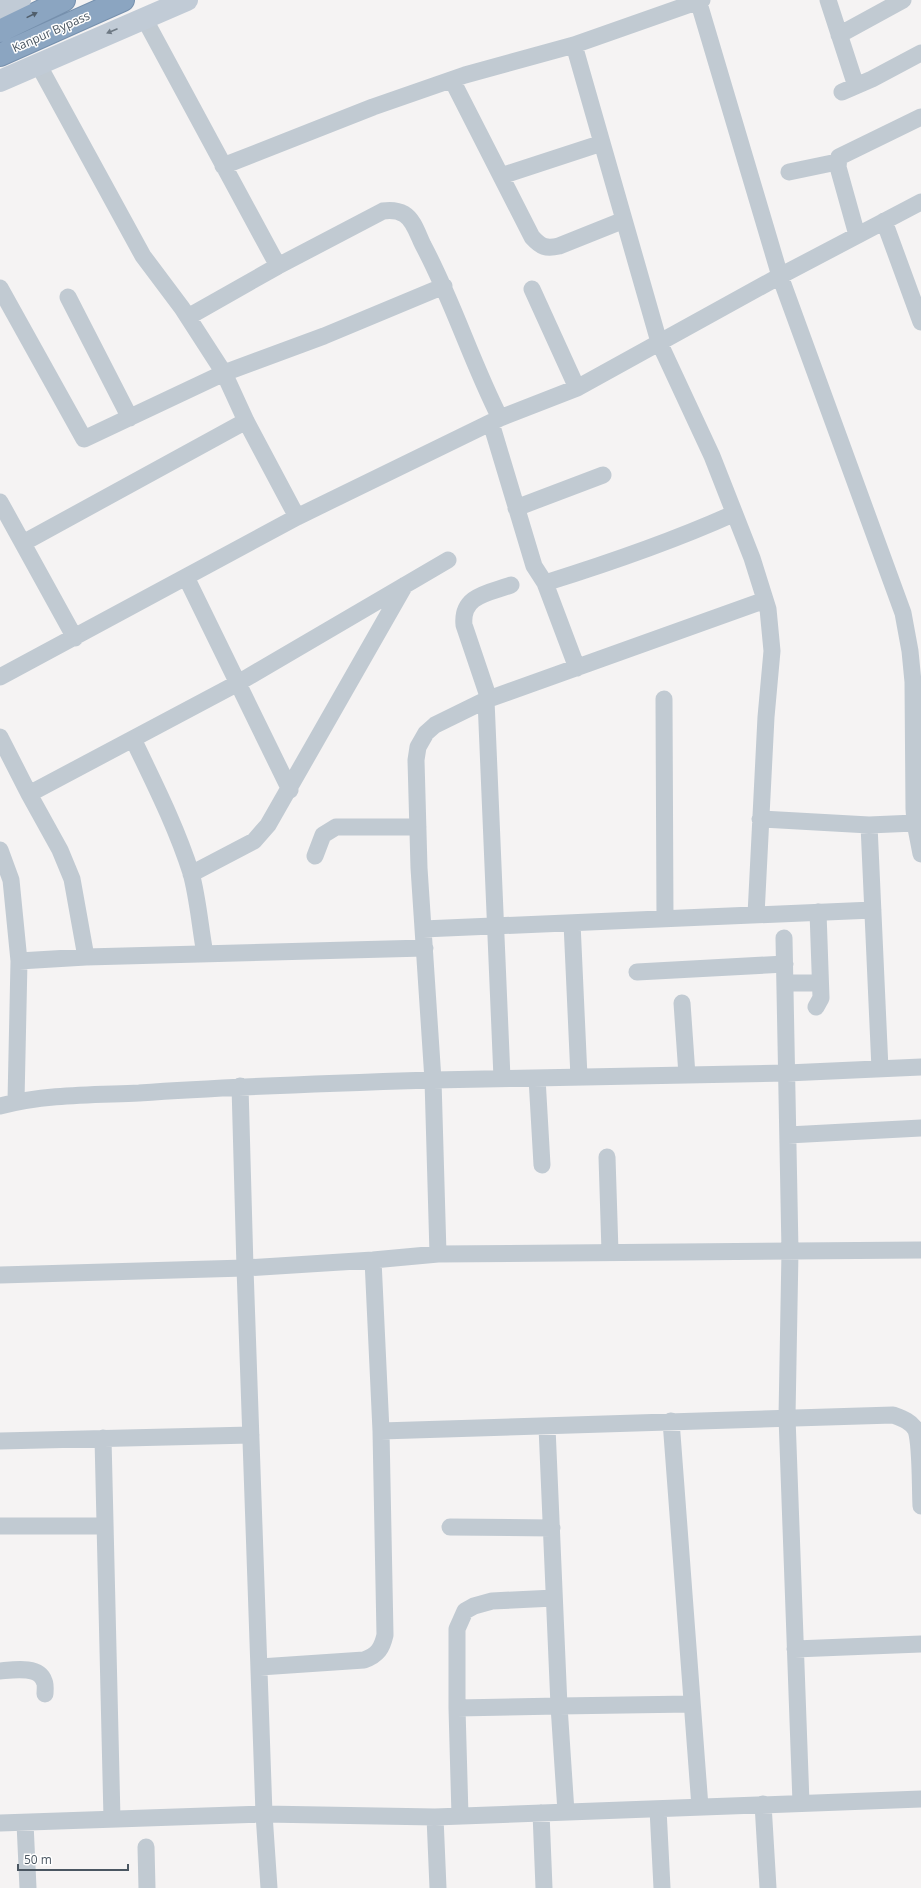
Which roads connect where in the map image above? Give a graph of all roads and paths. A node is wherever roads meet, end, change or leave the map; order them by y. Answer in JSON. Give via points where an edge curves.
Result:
{"nodes":[{"id":1,"x":20,"y":0,"type":"edge"},
{"id":2,"x":64,"y":0,"type":"edge"},
{"id":3,"x":123,"y":0,"type":"edge"},
{"id":4,"x":186,"y":0,"type":"edge"},
{"id":5,"x":699,"y":0,"type":"edge"},
{"id":6,"x":828,"y":0,"type":"edge"},
{"id":7,"x":903,"y":0,"type":"edge"},
{"id":8,"x":0,"y":9,"type":"edge"},
{"id":9,"x":144,"y":18,"type":"junction"},
{"id":10,"x":0,"y":31,"type":"edge"},
{"id":11,"x":839,"y":35,"type":"junction"},
{"id":12,"x":574,"y":45,"type":"junction"},
{"id":13,"x":921,"y":53,"type":"edge"},
{"id":14,"x":0,"y":55,"type":"edge"},
{"id":15,"x":38,"y":64,"type":"junction"},
{"id":16,"x":452,"y":80,"type":"junction"},
{"id":17,"x":0,"y":81,"type":"edge"},
{"id":18,"x":921,"y":117,"type":"edge"},
{"id":19,"x":602,"y":143,"type":"junction"},
{"id":20,"x":837,"y":162,"type":"junction"},
{"id":21,"x":223,"y":166,"type":"junction"},
{"id":22,"x":789,"y":172,"type":"dead end"},
{"id":23,"x":501,"y":176,"type":"junction"},
{"id":24,"x":921,"y":202,"type":"edge"},
{"id":25,"x":624,"y":220,"type":"junction"},
{"id":26,"x":884,"y":221,"type":"junction"},
{"id":27,"x":857,"y":235,"type":"junction"},
{"id":28,"x":278,"y":266,"type":"junction"},
{"id":29,"x":780,"y":276,"type":"junction"},
{"id":30,"x":444,"y":286,"type":"junction"},
{"id":31,"x":0,"y":288,"type":"edge"},
{"id":32,"x":532,"y":289,"type":"dead end"},
{"id":33,"x":68,"y":297,"type":"dead end"},
{"id":34,"x":188,"y":317,"type":"junction"},
{"id":35,"x":921,"y":322,"type":"edge"},
{"id":36,"x":659,"y":342,"type":"junction"},
{"id":37,"x":224,"y":374,"type":"junction"},
{"id":38,"x":577,"y":388,"type":"junction"},
{"id":39,"x":130,"y":418,"type":"junction"},
{"id":40,"x":246,"y":421,"type":"junction"},
{"id":41,"x":495,"y":421,"type":"junction"},
{"id":42,"x":603,"y":475,"type":"dead end"},
{"id":43,"x":0,"y":502,"type":"edge"},
{"id":44,"x":516,"y":508,"type":"junction"},
{"id":45,"x":733,"y":514,"type":"junction"},
{"id":46,"x":297,"y":517,"type":"junction"},
{"id":47,"x":23,"y":544,"type":"junction"},
{"id":48,"x":448,"y":560,"type":"dead end"},
{"id":49,"x":186,"y":577,"type":"junction"},
{"id":50,"x":545,"y":582,"type":"junction"},
{"id":51,"x":406,"y":585,"type":"junction"},
{"id":52,"x":512,"y":585,"type":"dead end"},
{"id":53,"x":765,"y":600,"type":"junction"},
{"id":54,"x":75,"y":638,"type":"junction"},
{"id":55,"x":576,"y":668,"type":"junction"},
{"id":56,"x":0,"y":677,"type":"edge"},
{"id":57,"x":238,"y":683,"type":"junction"},
{"id":58,"x":664,"y":699,"type":"dead end"},
{"id":59,"x":487,"y":700,"type":"junction"},
{"id":60,"x":0,"y":737,"type":"edge"},
{"id":61,"x":133,"y":739,"type":"junction"},
{"id":62,"x":290,"y":790,"type":"junction"},
{"id":63,"x":29,"y":794,"type":"junction"},
{"id":64,"x":917,"y":813,"type":"edge"},
{"id":65,"x":760,"y":820,"type":"junction"},
{"id":66,"x":869,"y":825,"type":"junction"},
{"id":67,"x":418,"y":827,"type":"junction"},
{"id":68,"x":0,"y":850,"type":"edge"},
{"id":69,"x":921,"y":854,"type":"edge"},
{"id":70,"x":315,"y":856,"type":"dead end"},
{"id":71,"x":191,"y":874,"type":"junction"},
{"id":72,"x":873,"y":910,"type":"junction"},
{"id":73,"x":818,"y":912,"type":"junction"},
{"id":74,"x":756,"y":915,"type":"junction"},
{"id":75,"x":665,"y":919,"type":"junction"},
{"id":76,"x":572,"y":923,"type":"junction"},
{"id":77,"x":496,"y":925,"type":"junction"},
{"id":78,"x":423,"y":929,"type":"junction"},
{"id":79,"x":784,"y":938,"type":"dead end"},
{"id":80,"x":424,"y":948,"type":"junction"},
{"id":81,"x":205,"y":954,"type":"junction"},
{"id":82,"x":86,"y":957,"type":"junction"},
{"id":83,"x":19,"y":961,"type":"junction"},
{"id":84,"x":785,"y":964,"type":"junction"},
{"id":85,"x":637,"y":972,"type":"dead end"},
{"id":86,"x":785,"y":982,"type":"junction"},
{"id":87,"x":820,"y":983,"type":"junction"},
{"id":88,"x":682,"y":1003,"type":"dead end"},
{"id":89,"x":816,"y":1007,"type":"dead end"},
{"id":90,"x":921,"y":1067,"type":"edge"},
{"id":91,"x":880,"y":1069,"type":"junction"},
{"id":92,"x":787,"y":1073,"type":"junction"},
{"id":93,"x":687,"y":1075,"type":"junction"},
{"id":94,"x":579,"y":1077,"type":"junction"},
{"id":95,"x":502,"y":1078,"type":"junction"},
{"id":96,"x":537,"y":1078,"type":"junction"},
{"id":97,"x":433,"y":1080,"type":"junction"},
{"id":98,"x":240,"y":1086,"type":"junction"},
{"id":99,"x":16,"y":1101,"type":"junction"},
{"id":100,"x":0,"y":1106,"type":"edge"},
{"id":101,"x":921,"y":1128,"type":"edge"},
{"id":102,"x":788,"y":1135,"type":"junction"},
{"id":103,"x":606,"y":1157,"type":"dead end"},
{"id":104,"x":542,"y":1165,"type":"dead end"},
{"id":105,"x":921,"y":1250,"type":"edge"},
{"id":106,"x":790,"y":1251,"type":"junction"},
{"id":107,"x":610,"y":1252,"type":"junction"},
{"id":108,"x":438,"y":1254,"type":"junction"},
{"id":109,"x":373,"y":1260,"type":"junction"},
{"id":110,"x":245,"y":1268,"type":"junction"},
{"id":111,"x":0,"y":1275,"type":"edge"},
{"id":112,"x":788,"y":1417,"type":"junction"},
{"id":113,"x":670,"y":1421,"type":"junction"},
{"id":114,"x":547,"y":1427,"type":"junction"},
{"id":115,"x":381,"y":1431,"type":"junction"},
{"id":116,"x":251,"y":1435,"type":"junction"},
{"id":117,"x":103,"y":1438,"type":"junction"},
{"id":118,"x":0,"y":1441,"type":"edge"},
{"id":119,"x":921,"y":1506,"type":"edge"},
{"id":120,"x":0,"y":1526,"type":"edge"},
{"id":121,"x":106,"y":1526,"type":"junction"},
{"id":122,"x":450,"y":1527,"type":"dead end"},
{"id":123,"x":552,"y":1528,"type":"junction"},
{"id":124,"x":554,"y":1598,"type":"junction"},
{"id":125,"x":921,"y":1644,"type":"edge"},
{"id":126,"x":795,"y":1649,"type":"junction"},
{"id":127,"x":260,"y":1667,"type":"junction"},
{"id":128,"x":0,"y":1671,"type":"edge"},
{"id":129,"x":45,"y":1694,"type":"dead end"},
{"id":130,"x":691,"y":1704,"type":"junction"},
{"id":131,"x":559,"y":1706,"type":"junction"},
{"id":132,"x":457,"y":1708,"type":"junction"},
{"id":133,"x":921,"y":1799,"type":"edge"},
{"id":134,"x":801,"y":1803,"type":"junction"},
{"id":135,"x":763,"y":1804,"type":"junction"},
{"id":136,"x":700,"y":1807,"type":"junction"},
{"id":137,"x":658,"y":1808,"type":"junction"},
{"id":138,"x":566,"y":1812,"type":"junction"},
{"id":139,"x":541,"y":1813,"type":"junction"},
{"id":140,"x":264,"y":1814,"type":"junction"},
{"id":141,"x":460,"y":1816,"type":"junction"},
{"id":142,"x":435,"y":1817,"type":"junction"},
{"id":143,"x":112,"y":1820,"type":"junction"},
{"id":144,"x":25,"y":1822,"type":"junction"},
{"id":145,"x":0,"y":1823,"type":"edge"},
{"id":146,"x":146,"y":1847,"type":"dead end"},
{"id":147,"x":28,"y":1888,"type":"edge"},
{"id":148,"x":147,"y":1888,"type":"edge"},
{"id":149,"x":269,"y":1888,"type":"edge"},
{"id":150,"x":438,"y":1888,"type":"edge"},
{"id":151,"x":544,"y":1888,"type":"edge"},
{"id":152,"x":662,"y":1888,"type":"edge"},
{"id":153,"x":768,"y":1888,"type":"edge"}],
"edges":[{"from":1,"to":8,"type":"main road"},
{"from":10,"to":2,"type":"highway","name":"Kanpur Bypass","one_way":true},
{"from":3,"to":14,"type":"highway","name":"Kanpur Bypass"},
{"from":4,"to":9,"type":"main road"},
{"from":5,"to":12,"type":"street"},
{"from":5,"to":29,"type":"street"},
{"from":6,"to":11,"type":"street"},
{"from":7,"to":11,"type":"street"},
{"from":9,"to":15,"type":"main road","one_way":true},
{"from":9,"to":21,"type":"street"},
{"from":11,"to":13,"type":"street","via":[[849,89]]},
{"from":12,"to":16,"type":"street"},
{"from":12,"to":19,"type":"street"},
{"from":15,"to":17,"type":"main road"},
{"from":15,"to":34,"type":"street","via":[[143,256]]},
{"from":16,"to":21,"type":"street","via":[[373,107]]},
{"from":16,"to":23,"type":"street"},
{"from":18,"to":20,"type":"street","via":[[844,154]]},
{"from":19,"to":23,"type":"street"},
{"from":19,"to":25,"type":"street"},
{"from":20,"to":22,"type":"street"},
{"from":20,"to":27,"type":"street"},
{"from":21,"to":28,"type":"street"},
{"from":23,"to":25,"type":"street","via":[[532,237],[540,246],[559,246]]},
{"from":24,"to":26,"type":"street"},
{"from":25,"to":36,"type":"street"},
{"from":26,"to":27,"type":"street"},
{"from":26,"to":35,"type":"street"},
{"from":27,"to":29,"type":"street"},
{"from":28,"to":30,"type":"street","via":[[383,211],[392,210],[404,214],[411,221]]},
{"from":28,"to":34,"type":"street"},
{"from":29,"to":36,"type":"street"},
{"from":29,"to":64,"type":"street","via":[[903,613],[910,651]]},
{"from":30,"to":37,"type":"street"},
{"from":30,"to":41,"type":"street","via":[[489,397]]},
{"from":31,"to":39,"type":"street","via":[[84,439]]},
{"from":32,"to":38,"type":"street"},
{"from":33,"to":39,"type":"street"},
{"from":34,"to":37,"type":"street"},
{"from":36,"to":38,"type":"street"},
{"from":36,"to":45,"type":"street","via":[[712,456]]},
{"from":37,"to":39,"type":"street"},
{"from":37,"to":40,"type":"street"},
{"from":38,"to":41,"type":"street"},
{"from":40,"to":46,"type":"street"},
{"from":40,"to":47,"type":"street"},
{"from":41,"to":44,"type":"street"},
{"from":41,"to":46,"type":"street"},
{"from":42,"to":44,"type":"street"},
{"from":43,"to":47,"type":"street"},
{"from":44,"to":50,"type":"street","via":[[534,566]]},
{"from":45,"to":50,"type":"street","via":[[586,570]]},
{"from":45,"to":53,"type":"street","via":[[752,558]]},
{"from":46,"to":49,"type":"street"},
{"from":47,"to":54,"type":"street"},
{"from":48,"to":51,"type":"street"},
{"from":49,"to":54,"type":"street"},
{"from":49,"to":57,"type":"street"},
{"from":50,"to":55,"type":"street"},
{"from":51,"to":57,"type":"street"},
{"from":51,"to":62,"type":"street"},
{"from":52,"to":59,"type":"street","via":[[477,597],[467,605],[463,614]]},
{"from":53,"to":55,"type":"street"},
{"from":53,"to":65,"type":"street","via":[[772,651]]},
{"from":54,"to":56,"type":"street"},
{"from":55,"to":59,"type":"street"},
{"from":57,"to":61,"type":"street"},
{"from":57,"to":62,"type":"street"},
{"from":58,"to":75,"type":"street"},
{"from":59,"to":67,"type":"street","via":[[435,725],[426,733],[418,747]]},
{"from":59,"to":77,"type":"street"},
{"from":60,"to":63,"type":"street"},
{"from":61,"to":63,"type":"street"},
{"from":61,"to":71,"type":"street","via":[[167,809]]},
{"from":62,"to":71,"type":"street","via":[[268,825],[254,841]]},
{"from":63,"to":82,"type":"street","via":[[60,850],[72,879]]},
{"from":64,"to":66,"type":"street"},
{"from":64,"to":69,"type":"street"},
{"from":65,"to":66,"type":"street"},
{"from":65,"to":74,"type":"street"},
{"from":66,"to":72,"type":"street"},
{"from":67,"to":70,"type":"street","via":[[336,827],[323,835]]},
{"from":67,"to":78,"type":"street"},
{"from":68,"to":83,"type":"street","via":[[11,880]]},
{"from":71,"to":81,"type":"street"},
{"from":72,"to":73,"type":"street"},
{"from":72,"to":91,"type":"street"},
{"from":73,"to":74,"type":"street"},
{"from":73,"to":87,"type":"street"},
{"from":74,"to":75,"type":"street"},
{"from":75,"to":76,"type":"street"},
{"from":76,"to":77,"type":"street"},
{"from":76,"to":94,"type":"street"},
{"from":77,"to":78,"type":"street"},
{"from":77,"to":95,"type":"street"},
{"from":78,"to":80,"type":"street"},
{"from":79,"to":84,"type":"street"},
{"from":80,"to":81,"type":"street"},
{"from":80,"to":97,"type":"street"},
{"from":81,"to":82,"type":"street"},
{"from":82,"to":83,"type":"street"},
{"from":83,"to":99,"type":"street"},
{"from":84,"to":85,"type":"street"},
{"from":84,"to":86,"type":"street"},
{"from":86,"to":87,"type":"street"},
{"from":86,"to":92,"type":"street"},
{"from":87,"to":89,"type":"street","via":[[821,998]]},
{"from":88,"to":93,"type":"street"},
{"from":90,"to":91,"type":"street"},
{"from":91,"to":92,"type":"street"},
{"from":92,"to":93,"type":"street"},
{"from":92,"to":102,"type":"street"},
{"from":93,"to":94,"type":"street"},
{"from":94,"to":96,"type":"street"},
{"from":95,"to":96,"type":"street"},
{"from":95,"to":97,"type":"street"},
{"from":96,"to":104,"type":"street"},
{"from":97,"to":98,"type":"street"},
{"from":97,"to":108,"type":"street"},
{"from":98,"to":99,"type":"street"},
{"from":98,"to":110,"type":"street"},
{"from":99,"to":100,"type":"street"},
{"from":101,"to":102,"type":"street"},
{"from":102,"to":106,"type":"street"},
{"from":103,"to":107,"type":"street"},
{"from":105,"to":106,"type":"street"},
{"from":106,"to":107,"type":"street"},
{"from":106,"to":112,"type":"street"},
{"from":107,"to":108,"type":"street"},
{"from":108,"to":109,"type":"street"},
{"from":109,"to":110,"type":"street"},
{"from":109,"to":115,"type":"street"},
{"from":110,"to":111,"type":"street"},
{"from":110,"to":116,"type":"street"},
{"from":112,"to":113,"type":"street"},
{"from":112,"to":119,"type":"street","via":[[893,1415],[908,1420],[916,1429],[918,1442]]},
{"from":112,"to":126,"type":"street"},
{"from":113,"to":114,"type":"street"},
{"from":113,"to":130,"type":"street"},
{"from":114,"to":115,"type":"street"},
{"from":114,"to":123,"type":"street"},
{"from":115,"to":127,"type":"street","via":[[385,1635],[382,1647],[375,1656],[364,1660]]},
{"from":116,"to":117,"type":"street"},
{"from":116,"to":127,"type":"street"},
{"from":117,"to":118,"type":"street"},
{"from":117,"to":121,"type":"street"},
{"from":120,"to":121,"type":"street"},
{"from":121,"to":143,"type":"street"},
{"from":122,"to":123,"type":"street"},
{"from":123,"to":124,"type":"street"},
{"from":124,"to":131,"type":"street"},
{"from":124,"to":132,"type":"street","via":[[492,1601],[465,1611],[457,1629]]},
{"from":125,"to":126,"type":"street"},
{"from":126,"to":134,"type":"street"},
{"from":127,"to":140,"type":"street"},
{"from":128,"to":129,"type":"street","via":[[32,1671],[41,1675]]},
{"from":130,"to":131,"type":"street"},
{"from":130,"to":136,"type":"street"},
{"from":131,"to":132,"type":"street"},
{"from":131,"to":138,"type":"street"},
{"from":132,"to":141,"type":"street"},
{"from":133,"to":134,"type":"street"},
{"from":134,"to":135,"type":"street"},
{"from":135,"to":136,"type":"street"},
{"from":135,"to":153,"type":"street"},
{"from":136,"to":137,"type":"street"},
{"from":137,"to":138,"type":"street"},
{"from":137,"to":152,"type":"street"},
{"from":138,"to":139,"type":"street"},
{"from":139,"to":141,"type":"street"},
{"from":139,"to":151,"type":"street"},
{"from":140,"to":142,"type":"street"},
{"from":140,"to":143,"type":"street"},
{"from":140,"to":149,"type":"street"},
{"from":141,"to":142,"type":"street"},
{"from":142,"to":150,"type":"street"},
{"from":143,"to":144,"type":"street"},
{"from":144,"to":145,"type":"street"},
{"from":144,"to":147,"type":"street"},
{"from":146,"to":148,"type":"street"}]}
